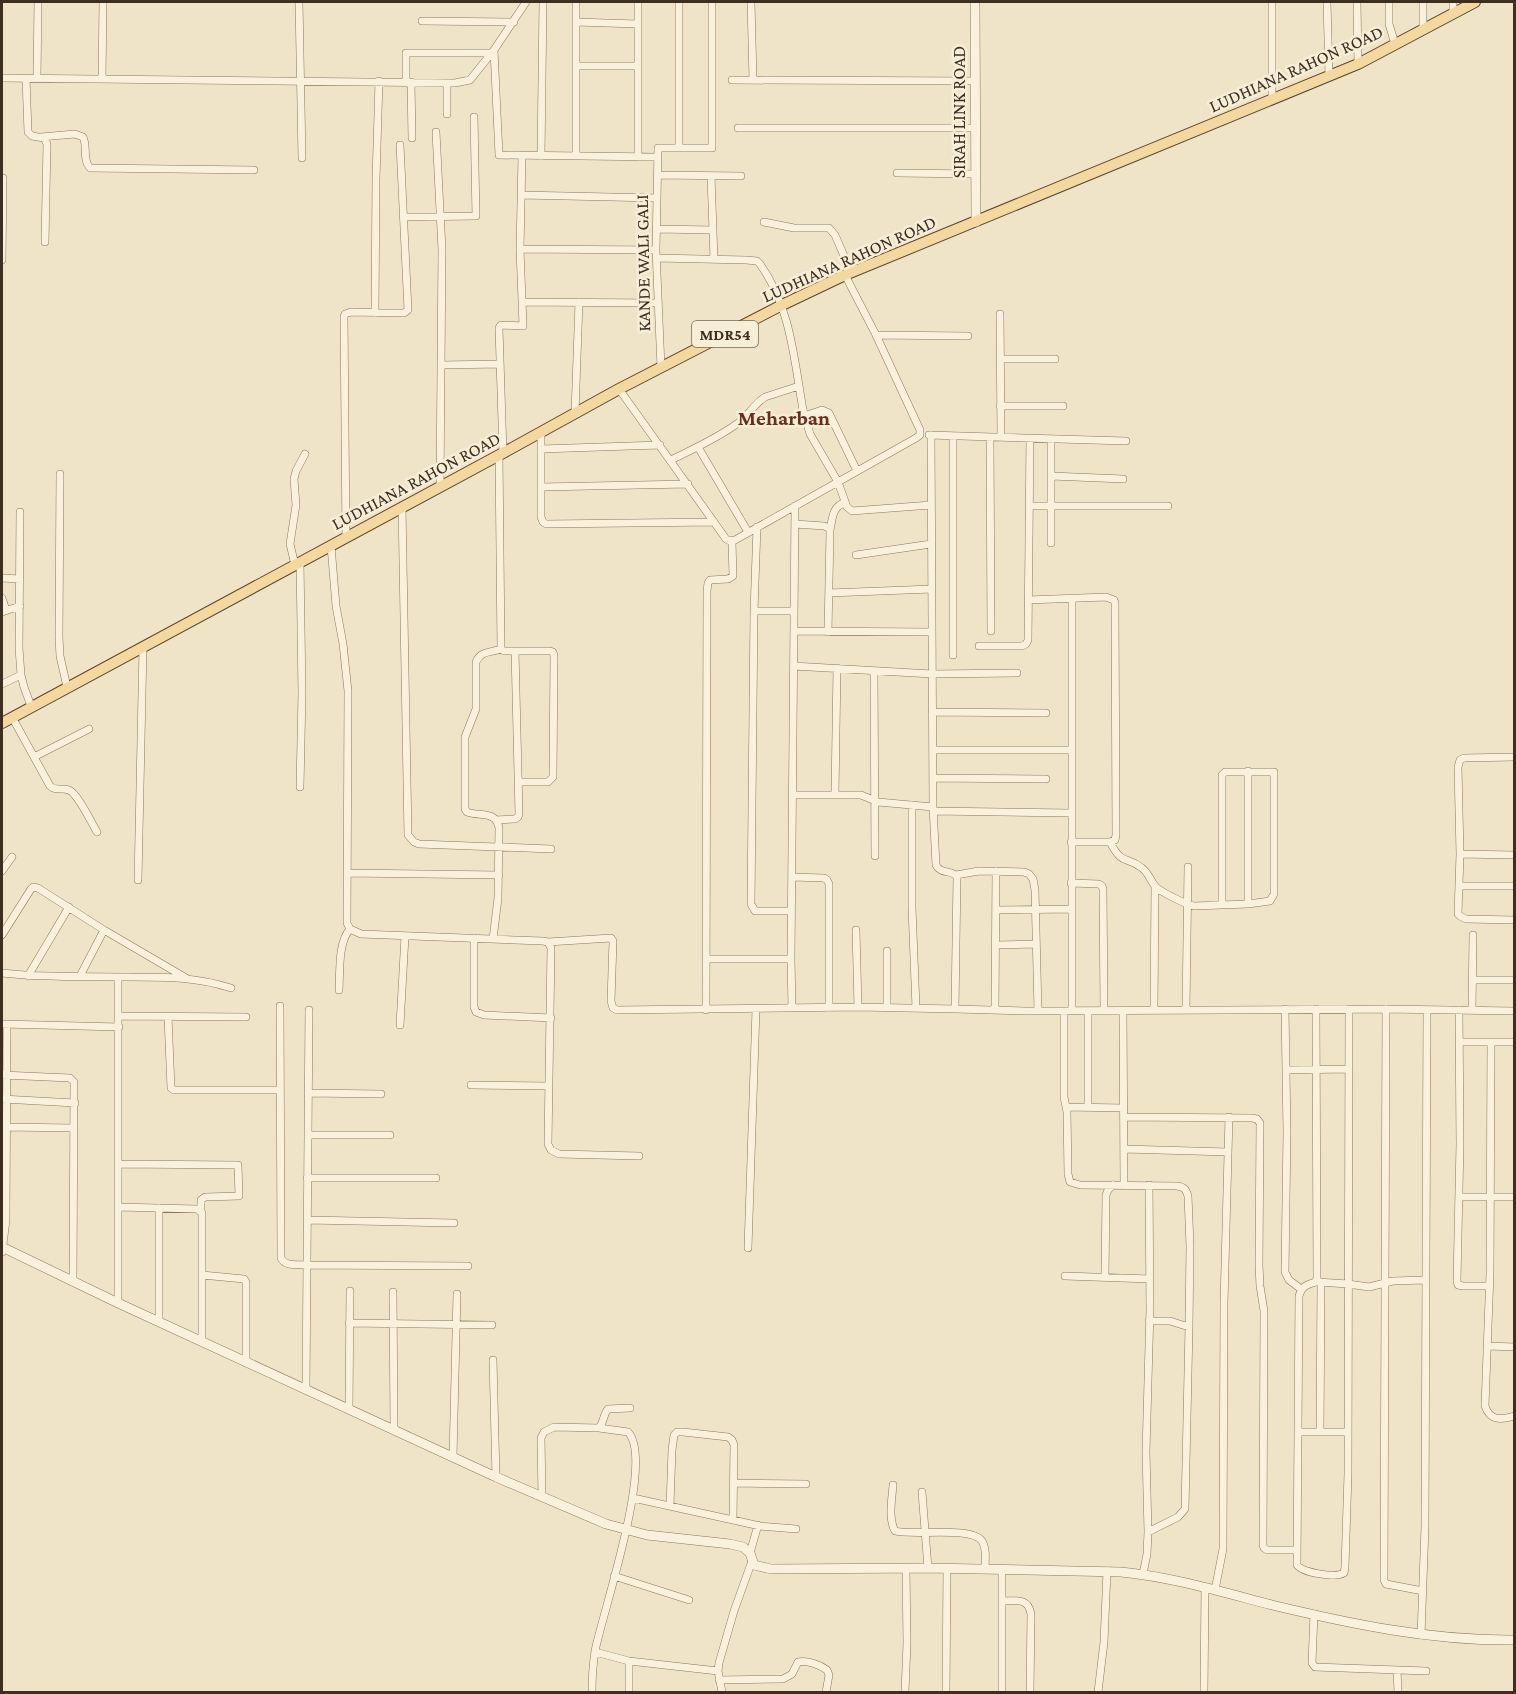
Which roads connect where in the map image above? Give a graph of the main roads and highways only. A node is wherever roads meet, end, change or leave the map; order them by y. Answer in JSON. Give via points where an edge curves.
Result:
{"nodes":[{"id":1,"x":1475,"y":2,"type":"edge"},
{"id":2,"x":2,"y":723,"type":"edge"}],
"edges":[{"from":1,"to":2,"type":"main road","name":"LUDHIANA RAHON ROAD","number":"MDR54","via":[[1358,64],[848,273],[782,305],[619,388]]}]}
